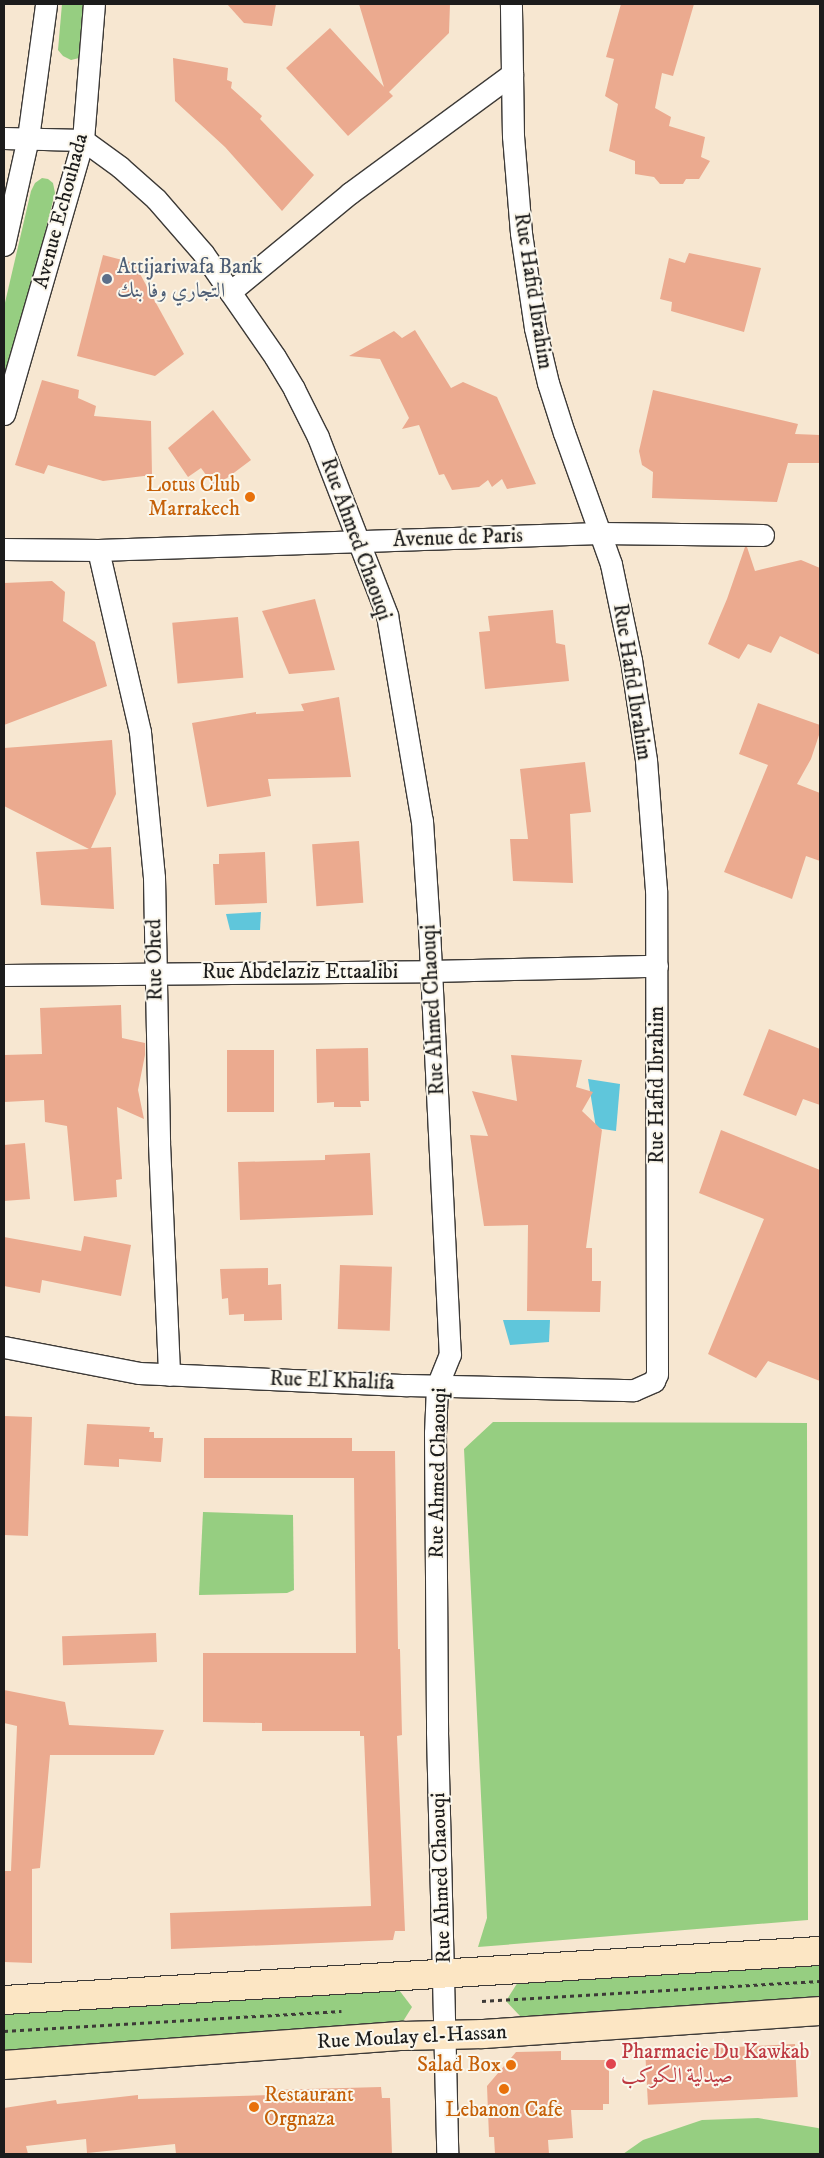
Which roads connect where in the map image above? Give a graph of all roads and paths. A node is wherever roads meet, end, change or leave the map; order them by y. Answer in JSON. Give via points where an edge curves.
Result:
{"nodes":[{"id":1,"x":46,"y":4,"type":"edge"},
{"id":2,"x":94,"y":4,"type":"edge"},
{"id":3,"x":511,"y":4,"type":"edge"},
{"id":4,"x":512,"y":74,"type":"junction"},
{"id":5,"x":4,"y":138,"type":"edge"},
{"id":6,"x":28,"y":138,"type":"junction"},
{"id":7,"x":83,"y":140,"type":"junction"},
{"id":8,"x":4,"y":245,"type":"edge"},
{"id":9,"x":230,"y":292,"type":"junction"},
{"id":10,"x":4,"y":414,"type":"edge"},
{"id":11,"x":600,"y":533,"type":"junction"},
{"id":12,"x":763,"y":535,"type":"dead end"},
{"id":13,"x":359,"y":542,"type":"junction"},
{"id":14,"x":4,"y":548,"type":"edge"},
{"id":15,"x":98,"y":550,"type":"junction"},
{"id":16,"x":657,"y":966,"type":"junction"},
{"id":17,"x":430,"y":971,"type":"junction"},
{"id":18,"x":155,"y":973,"type":"junction"},
{"id":19,"x":4,"y":975,"type":"edge"},
{"id":20,"x":4,"y":1347,"type":"edge"},
{"id":21,"x":657,"y":1374,"type":"joint"},
{"id":22,"x":169,"y":1375,"type":"junction"},
{"id":23,"x":437,"y":1386,"type":"junction"},
{"id":24,"x":820,"y":1951,"type":"edge"},
{"id":25,"x":443,"y":1973,"type":"junction"},
{"id":26,"x":820,"y":1981,"type":"edge"},
{"id":27,"x":4,"y":2000,"type":"edge"},
{"id":28,"x":483,"y":2001,"type":"dead end"},
{"id":29,"x":342,"y":2011,"type":"dead end"},
{"id":30,"x":820,"y":2011,"type":"edge"},
{"id":31,"x":4,"y":2030,"type":"edge"},
{"id":32,"x":446,"y":2035,"type":"junction"},
{"id":33,"x":4,"y":2065,"type":"edge"},
{"id":34,"x":447,"y":2154,"type":"edge"}],
"edges":[{"from":1,"to":6,"type":"street"},
{"from":2,"to":7,"type":"street","name":"Avenue Echouhada"},
{"from":3,"to":4,"type":"street","name":"Rue Hafid Ibrahim"},
{"from":4,"to":9,"type":"street","via":[[350,193]]},
{"from":4,"to":11,"type":"street","name":"Rue Hafid Ibrahim","via":[[513,136],[521,233],[535,328],[548,383]]},
{"from":5,"to":6,"type":"street"},
{"from":6,"to":7,"type":"street"},
{"from":6,"to":8,"type":"street"},
{"from":7,"to":9,"type":"street","name":"Rue Ahmed Chaouqi","via":[[156,199],[203,253]]},
{"from":7,"to":10,"type":"street","name":"Avenue Echouhada"},
{"from":9,"to":13,"type":"street","name":"Rue Ahmed Chaouqi","via":[[294,389],[318,437]]},
{"from":11,"to":12,"type":"street","name":"Avenue de Paris"},
{"from":11,"to":13,"type":"street","name":"Avenue de Paris"},
{"from":11,"to":16,"type":"street","name":"Rue Hafid Ibrahim","via":[[611,564],[631,660],[646,760],[656,890]]},
{"from":13,"to":15,"type":"street","name":"Avenue de Paris"},
{"from":13,"to":17,"type":"street","name":"Rue Ahmed Chaouqi","via":[[387,615],[419,801],[430,929]]},
{"from":14,"to":15,"type":"street","name":"Avenue de Paris"},
{"from":15,"to":18,"type":"street","name":"Rue Ohed","via":[[140,732],[154,877]]},
{"from":16,"to":17,"type":"street","name":"Rue Abdelaziz Ettaalibi"},
{"from":16,"to":21,"type":"street","name":"Rue Hafid Ibrahim"},
{"from":17,"to":18,"type":"street","name":"Rue Abdelaziz Ettaalibi"},
{"from":17,"to":23,"type":"street","name":"Rue Ahmed Chaouqi","via":[[450,1354]]},
{"from":18,"to":19,"type":"street","name":"Rue Abdelaziz Ettaalibi"},
{"from":18,"to":22,"type":"street","name":"Rue Ohed"},
{"from":20,"to":22,"type":"street","name":"Rue El Khalifa","via":[[139,1373]]},
{"from":21,"to":23,"type":"street","name":"Rue El Khalifa","via":[[654,1381],[634,1390]]},
{"from":22,"to":23,"type":"street","name":"Rue El Khalifa"},
{"from":23,"to":25,"type":"street","name":"Rue Ahmed Chaouqi","via":[[437,1732]]},
{"from":24,"to":25,"type":"street"},
{"from":25,"to":27,"type":"street"},
{"from":25,"to":32,"type":"street","name":"Rue Ahmed Chaouqi"},
{"from":26,"to":28,"type":"path"},
{"from":29,"to":31,"type":"path"},
{"from":30,"to":32,"type":"street","name":"Rue Moulay el-Hassan"},
{"from":32,"to":33,"type":"street","name":"Rue Moulay el-Hassan"},
{"from":32,"to":34,"type":"street","name":"Rue Ahmed Chaouqi"}]}
